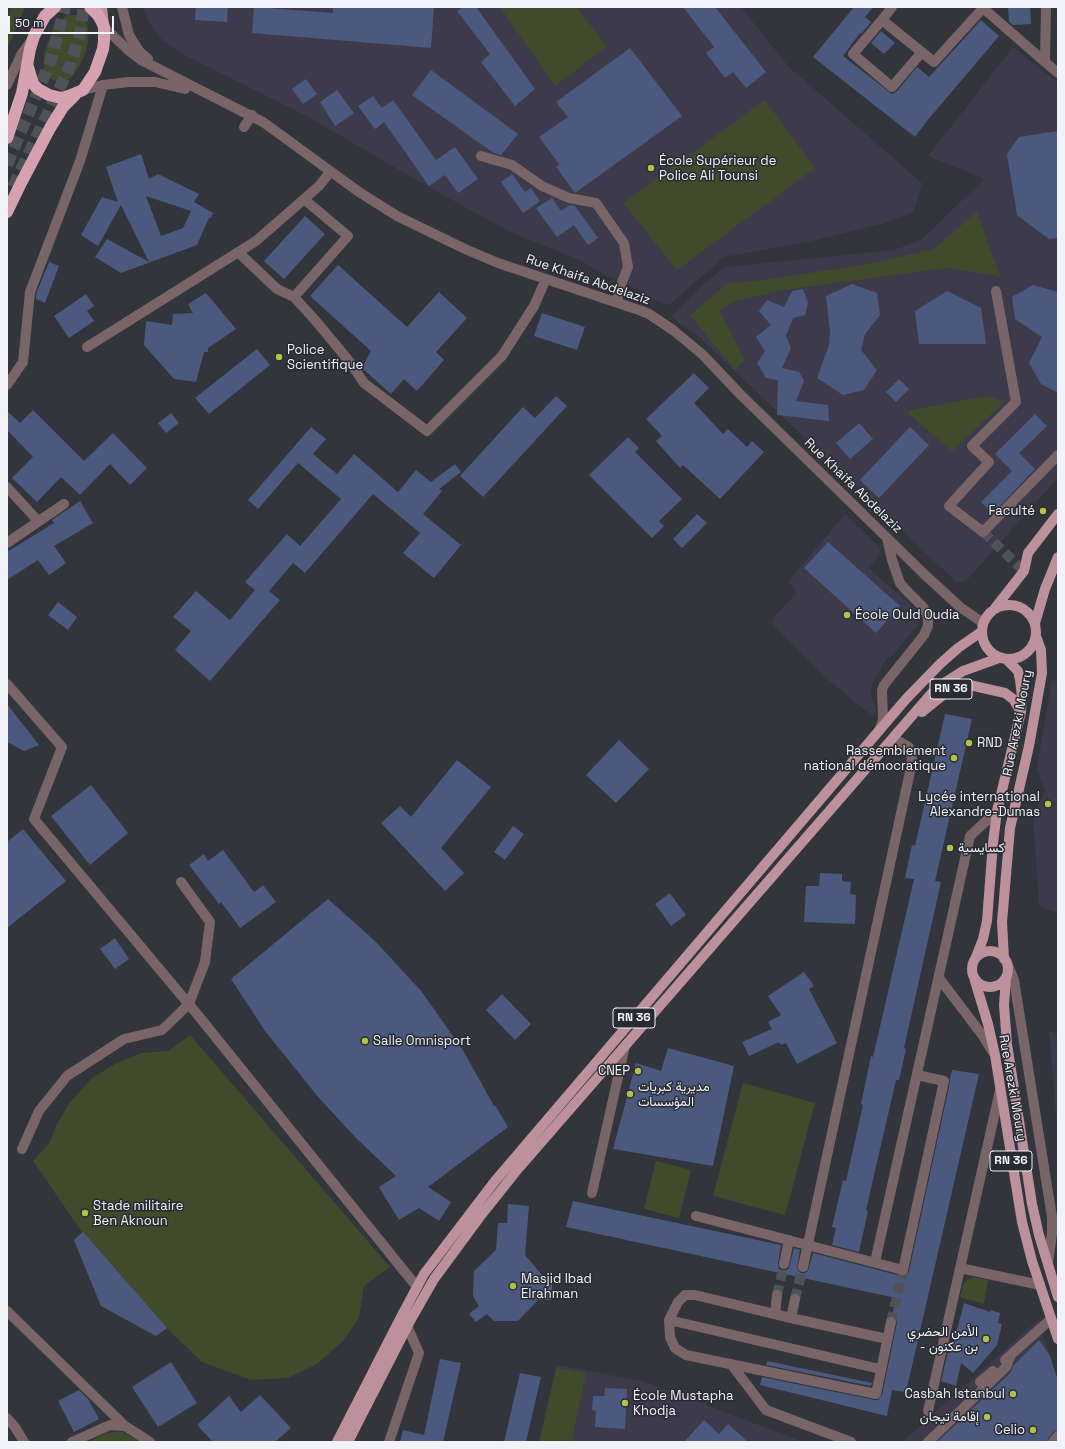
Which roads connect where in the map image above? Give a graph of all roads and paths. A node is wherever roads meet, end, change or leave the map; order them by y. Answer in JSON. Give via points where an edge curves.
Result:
{"nodes":[{"id":1,"x":55,"y":7,"type":"edge"},
{"id":2,"x":90,"y":7,"type":"edge"},
{"id":3,"x":102,"y":7,"type":"edge"},
{"id":4,"x":108,"y":7,"type":"edge"},
{"id":5,"x":122,"y":7,"type":"edge"},
{"id":6,"x":892,"y":7,"type":"edge"},
{"id":7,"x":1046,"y":7,"type":"edge"},
{"id":8,"x":47,"y":11,"type":"edge"},
{"id":9,"x":882,"y":20,"type":"junction"},
{"id":10,"x":104,"y":24,"type":"junction"},
{"id":11,"x":34,"y":36,"type":"junction"},
{"id":12,"x":922,"y":52,"type":"junction"},
{"id":13,"x":1045,"y":62,"type":"junction"},
{"id":14,"x":28,"y":66,"type":"junction"},
{"id":15,"x":1058,"y":73,"type":"edge"},
{"id":16,"x":8,"y":82,"type":"edge"},
{"id":17,"x":103,"y":85,"type":"junction"},
{"id":18,"x":190,"y":85,"type":"junction"},
{"id":19,"x":83,"y":90,"type":"junction"},
{"id":20,"x":229,"y":104,"type":"junction"},
{"id":21,"x":252,"y":115,"type":"junction"},
{"id":22,"x":244,"y":127,"type":"dead end"},
{"id":23,"x":7,"y":138,"type":"edge"},
{"id":24,"x":481,"y":156,"type":"dead end"},
{"id":25,"x":330,"y":172,"type":"junction"},
{"id":26,"x":305,"y":200,"type":"junction"},
{"id":27,"x":7,"y":212,"type":"edge"},
{"id":28,"x":238,"y":252,"type":"junction"},
{"id":29,"x":546,"y":279,"type":"junction"},
{"id":30,"x":996,"y":291,"type":"dead end"},
{"id":31,"x":294,"y":297,"type":"junction"},
{"id":32,"x":617,"y":302,"type":"junction"},
{"id":33,"x":87,"y":347,"type":"dead end"},
{"id":34,"x":7,"y":385,"type":"edge"},
{"id":35,"x":1058,"y":455,"type":"edge"},
{"id":36,"x":7,"y":487,"type":"edge"},
{"id":37,"x":64,"y":504,"type":"dead end"},
{"id":38,"x":1058,"y":514,"type":"edge"},
{"id":39,"x":38,"y":521,"type":"junction"},
{"id":40,"x":887,"y":538,"type":"junction"},
{"id":41,"x":7,"y":543,"type":"edge"},
{"id":42,"x":1058,"y":557,"type":"edge"},
{"id":43,"x":995,"y":608,"type":"junction"},
{"id":44,"x":1035,"y":623,"type":"junction"},
{"id":45,"x":982,"y":627,"type":"junction"},
{"id":46,"x":1036,"y":636,"type":"junction"},
{"id":47,"x":1003,"y":659,"type":"junction"},
{"id":48,"x":7,"y":684,"type":"edge"},
{"id":49,"x":1021,"y":712,"type":"junction"},
{"id":50,"x":879,"y":733,"type":"junction"},
{"id":51,"x":890,"y":742,"type":"junction"},
{"id":52,"x":997,"y":811,"type":"junction"},
{"id":53,"x":181,"y":882,"type":"dead end"},
{"id":54,"x":976,"y":957,"type":"junction"},
{"id":55,"x":1006,"y":961,"type":"junction"},
{"id":56,"x":939,"y":978,"type":"junction"},
{"id":57,"x":1006,"y":978,"type":"junction"},
{"id":58,"x":975,"y":981,"type":"junction"},
{"id":59,"x":189,"y":1004,"type":"junction"},
{"id":60,"x":625,"y":1046,"type":"junction"},
{"id":61,"x":995,"y":1055,"type":"junction"},
{"id":62,"x":917,"y":1075,"type":"junction"},
{"id":63,"x":1000,"y":1090,"type":"junction"},
{"id":64,"x":22,"y":1149,"type":"dead end"},
{"id":65,"x":592,"y":1193,"type":"dead end"},
{"id":66,"x":696,"y":1216,"type":"dead end"},
{"id":67,"x":790,"y":1240,"type":"junction"},
{"id":68,"x":808,"y":1244,"type":"junction"},
{"id":69,"x":875,"y":1262,"type":"junction"},
{"id":70,"x":784,"y":1264,"type":"tunnel mouth"},
{"id":71,"x":1048,"y":1264,"type":"junction"},
{"id":72,"x":803,"y":1267,"type":"tunnel mouth"},
{"id":73,"x":960,"y":1268,"type":"junction"},
{"id":74,"x":1040,"y":1285,"type":"junction"},
{"id":75,"x":417,"y":1287,"type":"junction"},
{"id":76,"x":778,"y":1295,"type":"tunnel mouth"},
{"id":77,"x":1058,"y":1297,"type":"edge"},
{"id":78,"x":795,"y":1299,"type":"tunnel mouth"},
{"id":79,"x":7,"y":1311,"type":"edge"},
{"id":80,"x":774,"y":1314,"type":"junction"},
{"id":81,"x":791,"y":1318,"type":"junction"},
{"id":82,"x":1051,"y":1319,"type":"junction"},
{"id":83,"x":669,"y":1320,"type":"junction"},
{"id":84,"x":891,"y":1322,"type":"tunnel mouth"},
{"id":85,"x":407,"y":1326,"type":"junction"},
{"id":86,"x":887,"y":1339,"type":"junction"},
{"id":87,"x":1058,"y":1339,"type":"edge"},
{"id":88,"x":1010,"y":1356,"type":"junction"},
{"id":89,"x":731,"y":1364,"type":"junction"},
{"id":90,"x":880,"y":1369,"type":"junction"},
{"id":91,"x":980,"y":1382,"type":"dead end"},
{"id":92,"x":928,"y":1412,"type":"dead end"},
{"id":93,"x":7,"y":1418,"type":"edge"},
{"id":94,"x":125,"y":1426,"type":"junction"},
{"id":95,"x":1058,"y":1436,"type":"edge"},
{"id":96,"x":24,"y":1442,"type":"edge"},
{"id":97,"x":72,"y":1442,"type":"edge"},
{"id":98,"x":150,"y":1442,"type":"edge"},
{"id":99,"x":338,"y":1442,"type":"edge"},
{"id":100,"x":348,"y":1442,"type":"edge"},
{"id":101,"x":389,"y":1442,"type":"edge"},
{"id":102,"x":851,"y":1442,"type":"edge"},
{"id":103,"x":928,"y":1442,"type":"edge"},
{"id":104,"x":1053,"y":1442,"type":"edge"}],
"edges":[{"from":1,"to":8,"type":"highway"},
{"from":2,"to":10,"type":"highway"},
{"from":3,"to":10,"type":"main road"},
{"from":4,"to":10,"type":"main road"},
{"from":5,"to":18,"type":"street","via":[[129,35],[139,51]]},
{"from":6,"to":9,"type":"street"},
{"from":7,"to":13,"type":"street"},
{"from":8,"to":11,"type":"highway"},
{"from":9,"to":12,"type":"street"},
{"from":9,"to":12,"type":"street","via":[[853,54],[892,87]]},
{"from":10,"to":18,"type":"street","via":[[141,60]]},
{"from":10,"to":19,"type":"highway","via":[[100,58]]},
{"from":11,"to":14,"type":"highway"},
{"from":11,"to":16,"type":"street"},
{"from":12,"to":13,"type":"street","via":[[934,62],[983,8]]},
{"from":13,"to":15,"type":"street"},
{"from":14,"to":19,"type":"highway","via":[[33,84],[43,93],[61,98]]},
{"from":14,"to":23,"type":"highway"},
{"from":17,"to":19,"type":"street"},
{"from":17,"to":20,"type":"street","via":[[129,82],[166,83]]},
{"from":17,"to":34,"type":"street","via":[[80,161],[30,292],[23,362]]},
{"from":18,"to":20,"type":"street"},
{"from":19,"to":27,"type":"highway","via":[[63,107]]},
{"from":20,"to":21,"type":"street","name":"Rue Khaifa Abdelaziz"},
{"from":21,"to":22,"type":"street"},
{"from":21,"to":25,"type":"street","name":"Rue Khaifa Abdelaziz"},
{"from":24,"to":32,"type":"street","via":[[512,165],[542,186],[569,198],[596,203],[624,243],[628,268]]},
{"from":25,"to":26,"type":"street"},
{"from":25,"to":29,"type":"street","name":"Rue Khaifa Abdelaziz","via":[[380,206],[423,229],[498,263]]},
{"from":26,"to":28,"type":"street","via":[[256,241]]},
{"from":26,"to":31,"type":"street","via":[[348,236]]},
{"from":28,"to":31,"type":"street","via":[[277,289]]},
{"from":28,"to":33,"type":"street"},
{"from":29,"to":31,"type":"street","via":[[534,306],[502,356],[427,431],[364,383]]},
{"from":29,"to":32,"type":"street","name":"Rue Khaifa Abdelaziz"},
{"from":30,"to":35,"type":"street","via":[[1016,402],[972,446],[990,462],[950,506],[983,532]]},
{"from":32,"to":40,"type":"street","name":"Rue Khaifa Abdelaziz","via":[[654,318],[702,354]]},
{"from":36,"to":39,"type":"street"},
{"from":37,"to":39,"type":"street"},
{"from":38,"to":43,"type":"main road","via":[[1028,553],[1024,572]]},
{"from":39,"to":41,"type":"street"},
{"from":40,"to":45,"type":"street","name":"Rue Khaifa Abdelaziz"},
{"from":40,"to":50,"type":"street","via":[[898,579],[924,607],[928,626],[924,635],[884,685],[883,720]]},
{"from":42,"to":44,"type":"main road"},
{"from":43,"to":44,"type":"main road","via":[[1007,604],[1018,606],[1028,613]]},
{"from":43,"to":45,"type":"main road","via":[[988,614]]},
{"from":44,"to":46,"type":"main road"},
{"from":45,"to":47,"type":"main road","via":[[983,643],[986,648]]},
{"from":45,"to":50,"type":"main road","number":"RN 36","via":[[936,668],[906,699]]},
{"from":46,"to":47,"type":"main road","via":[[1026,654]]},
{"from":46,"to":55,"type":"main road","name":"Rue Arezki Moury","via":[[1042,655],[1042,673],[1029,746],[1010,828],[1002,922]]},
{"from":47,"to":49,"type":"main road","name":"Rue Arezki Moury","via":[[1018,671],[1022,697]]},
{"from":47,"to":51,"type":"main road","number":"RN 36","via":[[963,671],[941,685]]},
{"from":48,"to":59,"type":"street","via":[[62,747],[34,819]]},
{"from":49,"to":51,"type":"main road","number":"RN 36","via":[[1013,699],[1005,693],[965,684],[956,686],[939,697]]},
{"from":49,"to":52,"type":"main road","name":"Rue Arezki Moury"},
{"from":50,"to":75,"type":"main road","number":"RN 36","via":[[495,1181],[447,1242]]},
{"from":51,"to":60,"type":"main road","number":"RN 36"},
{"from":51,"to":68,"type":"street","via":[[905,744],[909,747],[912,758]]},
{"from":52,"to":54,"type":"main road","name":"Rue Arezki Moury","via":[[987,921]]},
{"from":52,"to":56,"type":"street","via":[[970,836]]},
{"from":53,"to":59,"type":"street","via":[[210,922],[205,962]]},
{"from":54,"to":55,"type":"main road","via":[[990,951],[996,952]]},
{"from":54,"to":58,"type":"main road","via":[[971,966]]},
{"from":55,"to":57,"type":"main road"},
{"from":55,"to":71,"type":"street","via":[[1014,980],[1052,1217]]},
{"from":56,"to":61,"type":"street"},
{"from":56,"to":62,"type":"street"},
{"from":57,"to":58,"type":"main road","via":[[991,988]]},
{"from":57,"to":71,"type":"main road","name":"Rue Arezki Moury","number":"RN 36","via":[[1004,1005],[1007,1048],[1032,1204]]},
{"from":58,"to":61,"type":"main road","name":"Rue Arezki Moury","number":"RN 36"},
{"from":59,"to":64,"type":"street","via":[[162,1030],[124,1039],[67,1076],[39,1111]]},
{"from":59,"to":75,"type":"street"},
{"from":60,"to":65,"type":"street"},
{"from":60,"to":85,"type":"main road","number":"RN 36","via":[[518,1168],[479,1218],[434,1279]]},
{"from":61,"to":63,"type":"main road","name":"Rue Arezki Moury","number":"RN 36"},
{"from":62,"to":69,"type":"street"},
{"from":62,"to":69,"type":"street","via":[[944,1081],[903,1270]]},
{"from":63,"to":73,"type":"street"},
{"from":63,"to":74,"type":"main road","name":"Rue Arezki Moury","number":"RN 36","via":[[1022,1222]]},
{"from":66,"to":67,"type":"street"},
{"from":67,"to":68,"type":"street"},
{"from":67,"to":70,"type":"street"},
{"from":68,"to":69,"type":"street"},
{"from":68,"to":72,"type":"street"},
{"from":71,"to":77,"type":"main road","name":"Rue Arezki Moury","number":"RN 36"},
{"from":73,"to":74,"type":"street"},
{"from":73,"to":92,"type":"street"},
{"from":74,"to":82,"type":"main road","name":"Rue Arezki Moury","number":"RN 36"},
{"from":75,"to":99,"type":"main road","number":"RN 36"},
{"from":76,"to":80,"type":"street"},
{"from":78,"to":81,"type":"street"},
{"from":79,"to":94,"type":"street"},
{"from":80,"to":81,"type":"street"},
{"from":80,"to":83,"type":"street","via":[[685,1295],[678,1302]]},
{"from":81,"to":86,"type":"street"},
{"from":82,"to":87,"type":"main road","name":"Rue Arezki Moury","number":"RN 36"},
{"from":82,"to":88,"type":"street"},
{"from":83,"to":89,"type":"street","via":[[670,1337],[676,1348],[686,1355]]},
{"from":83,"to":90,"type":"street"},
{"from":84,"to":86,"type":"street"},
{"from":85,"to":100,"type":"main road","number":"RN 36"},
{"from":85,"to":101,"type":"street","via":[[419,1353]]},
{"from":86,"to":90,"type":"street"},
{"from":88,"to":91,"type":"street"},
{"from":88,"to":103,"type":"street","via":[[1006,1367]]},
{"from":89,"to":90,"type":"street","via":[[876,1394]]},
{"from":89,"to":102,"type":"street","via":[[766,1410]]},
{"from":93,"to":96,"type":"street","via":[[16,1427]]},
{"from":94,"to":97,"type":"street","via":[[110,1425]]},
{"from":94,"to":98,"type":"street"},
{"from":95,"to":104,"type":"street"}]}
